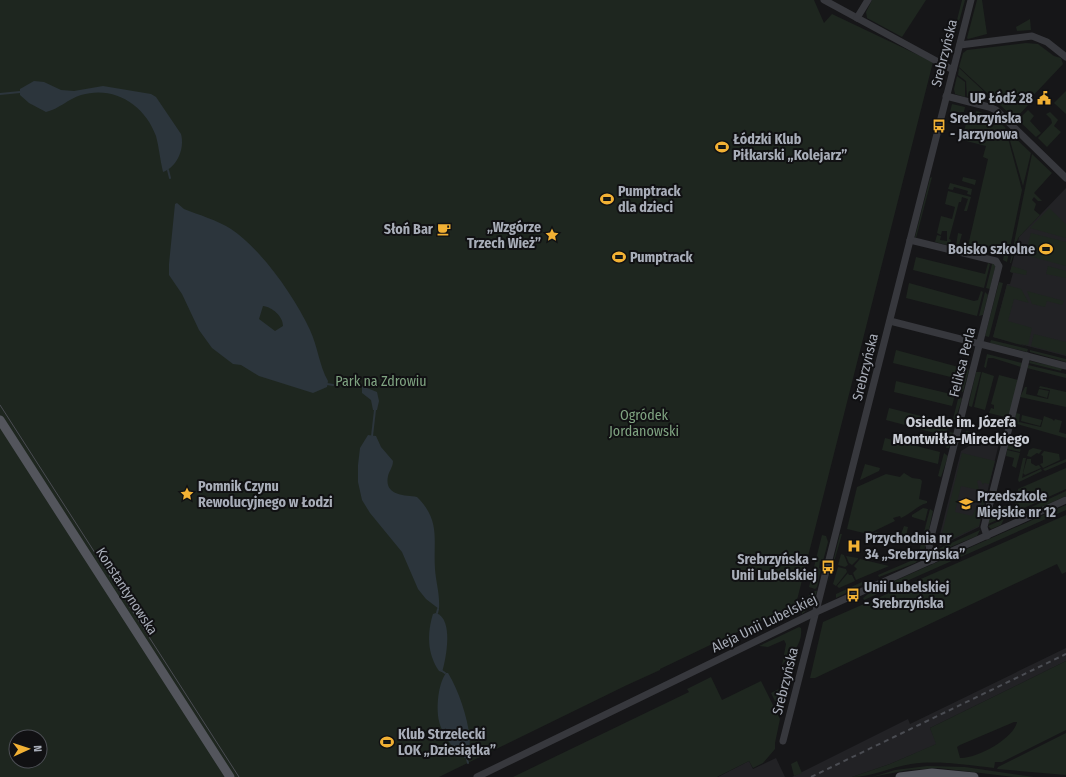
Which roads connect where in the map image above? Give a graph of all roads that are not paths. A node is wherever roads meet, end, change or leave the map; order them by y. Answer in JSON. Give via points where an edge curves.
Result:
{"nodes":[{"id":1,"x":824,"y":0,"type":"edge"},
{"id":2,"x":868,"y":0,"type":"edge"},
{"id":3,"x":971,"y":0,"type":"edge"},
{"id":4,"x":857,"y":18,"type":"junction"},
{"id":5,"x":960,"y":45,"type":"junction"},
{"id":6,"x":1065,"y":54,"type":"edge"},
{"id":7,"x":953,"y":70,"type":"junction"},
{"id":8,"x":946,"y":96,"type":"junction"},
{"id":9,"x":1066,"y":178,"type":"edge"},
{"id":10,"x":910,"y":240,"type":"junction"},
{"id":11,"x":890,"y":321,"type":"junction"},
{"id":12,"x":980,"y":344,"type":"junction"},
{"id":13,"x":1027,"y":356,"type":"junction"},
{"id":14,"x":1066,"y":366,"type":"edge"},
{"id":15,"x":0,"y":420,"type":"edge"},
{"id":16,"x":1066,"y":500,"type":"edge"},
{"id":17,"x":987,"y":536,"type":"junction"},
{"id":18,"x":932,"y":560,"type":"junction"},
{"id":19,"x":816,"y":612,"type":"junction"},
{"id":20,"x":784,"y":741,"type":"dead end"},
{"id":21,"x":230,"y":777,"type":"edge"},
{"id":22,"x":477,"y":777,"type":"edge"},
{"id":23,"x":900,"y":777,"type":"edge"},
{"id":24,"x":974,"y":777,"type":"edge"}],
"edges":[{"from":1,"to":4,"type":"street"},
{"from":2,"to":4,"type":"street"},
{"from":3,"to":5,"type":"street","name":"Srebrzyńska"},
{"from":4,"to":7,"type":"street"},
{"from":5,"to":6,"type":"street","via":[[1032,36],[1042,38]]},
{"from":5,"to":7,"type":"street","name":"Srebrzyńska"},
{"from":7,"to":8,"type":"street","name":"Srebrzyńska"},
{"from":8,"to":9,"type":"street","via":[[996,110]]},
{"from":8,"to":10,"type":"street","name":"Srebrzyńska"},
{"from":10,"to":11,"type":"street","name":"Srebrzyńska"},
{"from":10,"to":12,"type":"street","name":"Feliksa Perla","via":[[996,261],[999,264]]},
{"from":11,"to":12,"type":"street"},
{"from":11,"to":19,"type":"street","name":"Srebrzyńska"},
{"from":12,"to":13,"type":"street"},
{"from":12,"to":18,"type":"street","name":"Feliksa Perla","via":[[929,546]]},
{"from":13,"to":14,"type":"street"},
{"from":13,"to":17,"type":"street","via":[[984,527]]},
{"from":15,"to":21,"type":"main road","name":"Konstantynowska"},
{"from":16,"to":17,"type":"street","name":"Aleja Unii Lubelskiej"},
{"from":17,"to":18,"type":"street","name":"Aleja Unii Lubelskiej"},
{"from":18,"to":19,"type":"street","name":"Aleja Unii Lubelskiej"},
{"from":19,"to":20,"type":"street","name":"Srebrzyńska"},
{"from":19,"to":22,"type":"street","name":"Aleja Unii Lubelskiej"},
{"from":23,"to":24,"type":"main road","via":[[932,773]]}]}
